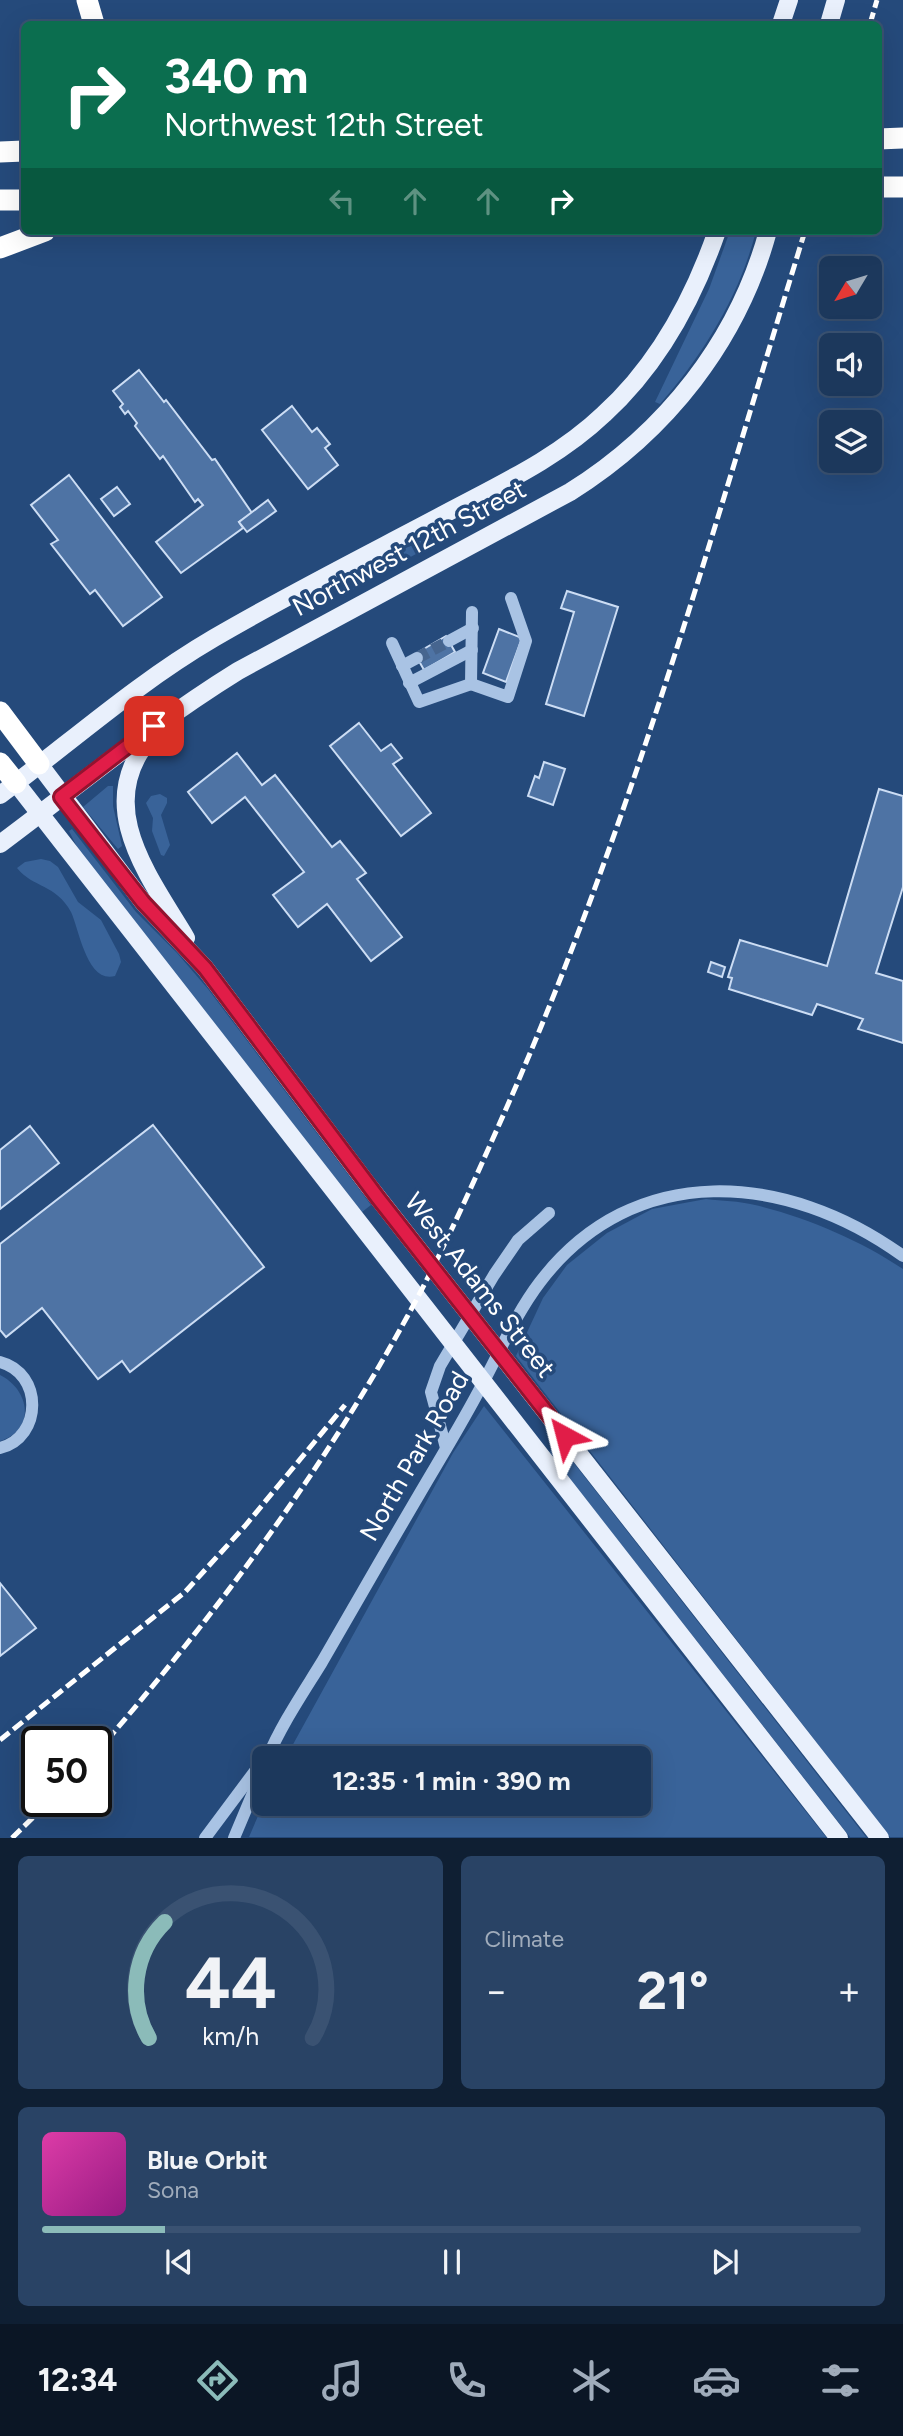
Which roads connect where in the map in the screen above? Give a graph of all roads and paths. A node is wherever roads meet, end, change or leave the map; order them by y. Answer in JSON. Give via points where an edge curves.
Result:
{"nodes":[{"id":1,"x":87,"y":0,"type":"edge"},
{"id":2,"x":789,"y":0,"type":"edge"},
{"id":3,"x":836,"y":0,"type":"edge"},
{"id":4,"x":93,"y":21,"type":"edge"},
{"id":5,"x":782,"y":21,"type":"edge"},
{"id":6,"x":830,"y":21,"type":"edge"},
{"id":7,"x":903,"y":138,"type":"edge"},
{"id":8,"x":882,"y":139,"type":"edge"},
{"id":9,"x":21,"y":151,"type":"edge"},
{"id":10,"x":0,"y":152,"type":"edge"},
{"id":11,"x":882,"y":187,"type":"edge"},
{"id":12,"x":903,"y":187,"type":"edge"},
{"id":13,"x":0,"y":200,"type":"edge"},
{"id":14,"x":21,"y":200,"type":"edge"},
{"id":15,"x":34,"y":235,"type":"edge"},
{"id":16,"x":715,"y":235,"type":"edge"},
{"id":17,"x":766,"y":235,"type":"edge"},
{"id":18,"x":0,"y":248,"type":"edge"},
{"id":19,"x":511,"y":598,"type":"dead end"},
{"id":20,"x":472,"y":612,"type":"dead end"},
{"id":21,"x":473,"y":628,"type":"junction"},
{"id":22,"x":449,"y":641,"type":"tunnel mouth"},
{"id":23,"x":392,"y":643,"type":"dead end"},
{"id":24,"x":472,"y":650,"type":"junction"},
{"id":25,"x":417,"y":658,"type":"tunnel mouth"},
{"id":26,"x":401,"y":666,"type":"junction"},
{"id":27,"x":409,"y":683,"type":"junction"},
{"id":28,"x":471,"y":684,"type":"junction"},
{"id":29,"x":0,"y":712,"type":"edge"},
{"id":30,"x":169,"y":714,"type":"junction"},
{"id":31,"x":0,"y":763,"type":"edge"},
{"id":32,"x":39,"y":764,"type":"junction"},
{"id":33,"x":8,"y":789,"type":"edge"},
{"id":34,"x":61,"y":797,"type":"junction"},
{"id":35,"x":40,"y":814,"type":"junction"},
{"id":36,"x":0,"y":844,"type":"edge"},
{"id":37,"x":205,"y":968,"type":"junction"},
{"id":38,"x":549,"y":1213,"type":"dead end"},
{"id":39,"x":903,"y":1256,"type":"edge"},
{"id":40,"x":0,"y":1363,"type":"edge"},
{"id":41,"x":0,"y":1448,"type":"edge"},
{"id":42,"x":446,"y":1448,"type":"junction"},
{"id":43,"x":273,"y":1746,"type":"edge"},
{"id":44,"x":252,"y":1777,"type":"edge"},
{"id":45,"x":252,"y":1795,"type":"edge"},
{"id":46,"x":205,"y":1838,"type":"edge"},
{"id":47,"x":234,"y":1838,"type":"edge"},
{"id":48,"x":839,"y":1838,"type":"edge"},
{"id":49,"x":880,"y":1838,"type":"edge"}],
"edges":[{"from":1,"to":4,"type":"highway"},
{"from":2,"to":5,"type":"main road"},
{"from":3,"to":6,"type":"main road"},
{"from":7,"to":8,"type":"highway"},
{"from":9,"to":10,"type":"highway"},
{"from":11,"to":12,"type":"highway"},
{"from":13,"to":14,"type":"highway"},
{"from":15,"to":18,"type":"highway"},
{"from":16,"to":32,"type":"main road","name":"Northwest 12th Street","via":[[691,298],[664,344],[627,392],[583,432],[507,481],[214,638]]},
{"from":17,"to":30,"type":"main road","name":"Northwest 12th Street","via":[[731,325],[706,366],[650,430],[614,461],[570,492],[238,671]]},
{"from":19,"to":28,"type":"street","via":[[526,641],[508,697]]},
{"from":20,"to":21,"type":"street"},
{"from":21,"to":22,"type":"street"},
{"from":21,"to":24,"type":"street"},
{"from":23,"to":26,"type":"street"},
{"from":24,"to":27,"type":"street"},
{"from":24,"to":28,"type":"street"},
{"from":25,"to":26,"type":"street"},
{"from":26,"to":27,"type":"street"},
{"from":27,"to":28,"type":"street","via":[[419,702]]},
{"from":29,"to":32,"type":"highway"},
{"from":30,"to":34,"type":"main road","name":"Northwest 12th Street"},
{"from":30,"to":37,"type":"main road","via":[[137,753],[128,774],[126,817],[149,877]]},
{"from":31,"to":33,"type":"highway"},
{"from":32,"to":33,"type":"main road","name":"Northwest 12th Street"},
{"from":32,"to":34,"type":"main road","name":"West Adams Street"},
{"from":33,"to":35,"type":"main road"},
{"from":34,"to":35,"type":"main road","name":"Northwest 12th Street"},
{"from":34,"to":37,"type":"main road","name":"West Adams Street","via":[[143,902]]},
{"from":35,"to":36,"type":"main road","name":"Northwest 12th Street"},
{"from":35,"to":48,"type":"main road"},
{"from":37,"to":49,"type":"main road","name":"West Adams Street","via":[[388,1211]]},
{"from":38,"to":42,"type":"street","via":[[518,1240],[440,1366],[431,1392]]},
{"from":39,"to":42,"type":"street","name":"North Park Road","via":[[835,1217],[748,1191],[698,1190],[636,1206],[591,1232],[539,1283]]},
{"from":40,"to":41,"type":"street","via":[[18,1371],[33,1398],[31,1422],[17,1439]]},
{"from":42,"to":43,"type":"street","name":"North Park Road"},
{"from":44,"to":46,"type":"street","name":"North Park Road"},
{"from":45,"to":47,"type":"street"}]}
